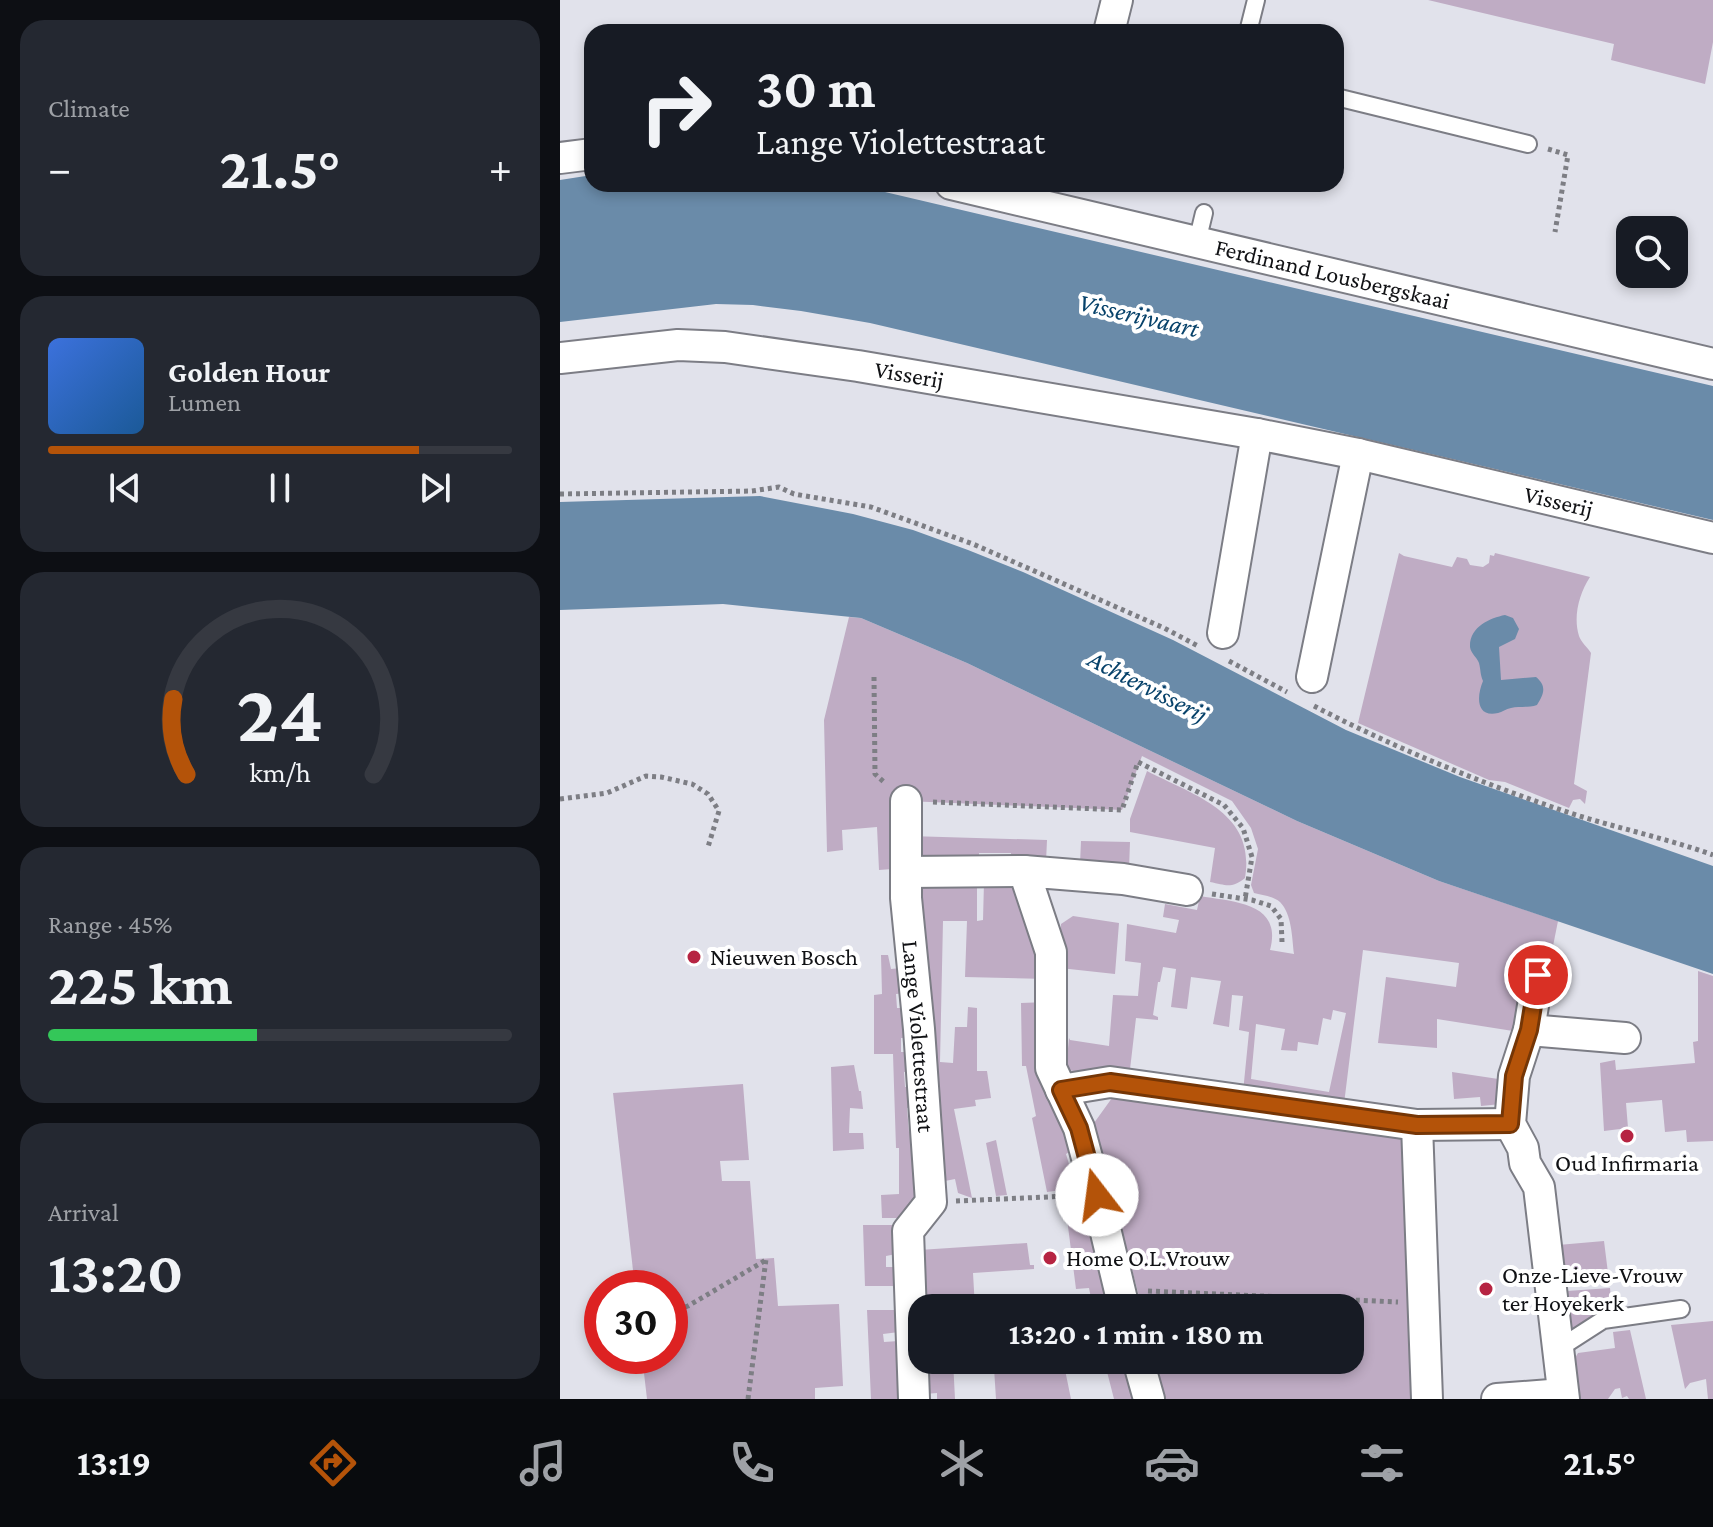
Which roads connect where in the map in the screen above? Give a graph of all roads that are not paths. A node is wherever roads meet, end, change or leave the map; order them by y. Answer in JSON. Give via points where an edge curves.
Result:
{"nodes":[{"id":1,"x":1117,"y":0,"type":"edge"},
{"id":2,"x":1256,"y":0,"type":"edge"},
{"id":3,"x":1111,"y":24,"type":"edge"},
{"id":4,"x":1250,"y":24,"type":"edge"},
{"id":5,"x":1344,"y":99,"type":"edge"},
{"id":6,"x":1528,"y":144,"type":"road end"},
{"id":7,"x":584,"y":155,"type":"edge"},
{"id":8,"x":560,"y":158,"type":"edge"},
{"id":9,"x":1018,"y":192,"type":"edge"},
{"id":10,"x":1068,"y":198,"type":"edge"},
{"id":11,"x":560,"y":358,"type":"edge"},
{"id":12,"x":1713,"y":364,"type":"edge"},
{"id":13,"x":1257,"y":434,"type":"junction"},
{"id":14,"x":1358,"y":454,"type":"junction"},
{"id":15,"x":1713,"y":538,"type":"edge"},
{"id":16,"x":1218,"y":647,"type":"road end"},
{"id":17,"x":1308,"y":693,"type":"road end"},
{"id":18,"x":906,"y":801,"type":"road end"},
{"id":19,"x":1024,"y":871,"type":"junction"},
{"id":20,"x":907,"y":872,"type":"junction"},
{"id":21,"x":1187,"y":890,"type":"road end"},
{"id":22,"x":1538,"y":975,"type":"dead end"},
{"id":23,"x":1529,"y":1030,"type":"junction"},
{"id":24,"x":1625,"y":1038,"type":"dead end"},
{"id":25,"x":1061,"y":1090,"type":"junction"},
{"id":26,"x":1510,"y":1124,"type":"junction"},
{"id":27,"x":1417,"y":1125,"type":"junction"},
{"id":28,"x":1120,"y":1294,"type":"edge"},
{"id":29,"x":1681,"y":1309,"type":"dead end"},
{"id":30,"x":1558,"y":1349,"type":"junction"},
{"id":31,"x":1142,"y":1374,"type":"edge"},
{"id":32,"x":1564,"y":1396,"type":"edge"},
{"id":33,"x":914,"y":1399,"type":"edge"},
{"id":34,"x":1149,"y":1399,"type":"edge"},
{"id":35,"x":1427,"y":1399,"type":"edge"},
{"id":36,"x":1497,"y":1399,"type":"edge"}],
"edges":[{"from":1,"to":3,"type":"street"},
{"from":2,"to":4,"type":"lane"},
{"from":5,"to":6,"type":"lane"},
{"from":7,"to":8,"type":"street"},
{"from":9,"to":10,"type":"street","name":"Ferdinand Lousbergskaai"},
{"from":10,"to":12,"type":"street","name":"Ferdinand Lousbergskaai"},
{"from":11,"to":13,"type":"street","name":"Visserij","via":[[678,345],[725,347]]},
{"from":13,"to":14,"type":"street","name":"Visserij"},
{"from":13,"to":16,"type":"street"},
{"from":14,"to":15,"type":"street","name":"Visserij"},
{"from":14,"to":17,"type":"street"},
{"from":18,"to":20,"type":"street","name":"Lange Violettestraat"},
{"from":19,"to":20,"type":"street"},
{"from":19,"to":21,"type":"street"},
{"from":19,"to":25,"type":"street","via":[[1051,952],[1051,1068]]},
{"from":20,"to":33,"type":"street","name":"Lange Violettestraat","via":[[931,1202],[908,1231]]},
{"from":22,"to":23,"type":"street"},
{"from":23,"to":24,"type":"street"},
{"from":23,"to":26,"type":"street","via":[[1514,1076]]},
{"from":25,"to":27,"type":"street","via":[[1110,1082]]},
{"from":25,"to":28,"type":"street","via":[[1079,1128]]},
{"from":26,"to":27,"type":"street"},
{"from":26,"to":30,"type":"street","via":[[1539,1187]]},
{"from":27,"to":35,"type":"street"},
{"from":29,"to":30,"type":"lane","via":[[1603,1320]]},
{"from":30,"to":32,"type":"street"},
{"from":31,"to":34,"type":"street"},
{"from":32,"to":36,"type":"street"}]}
